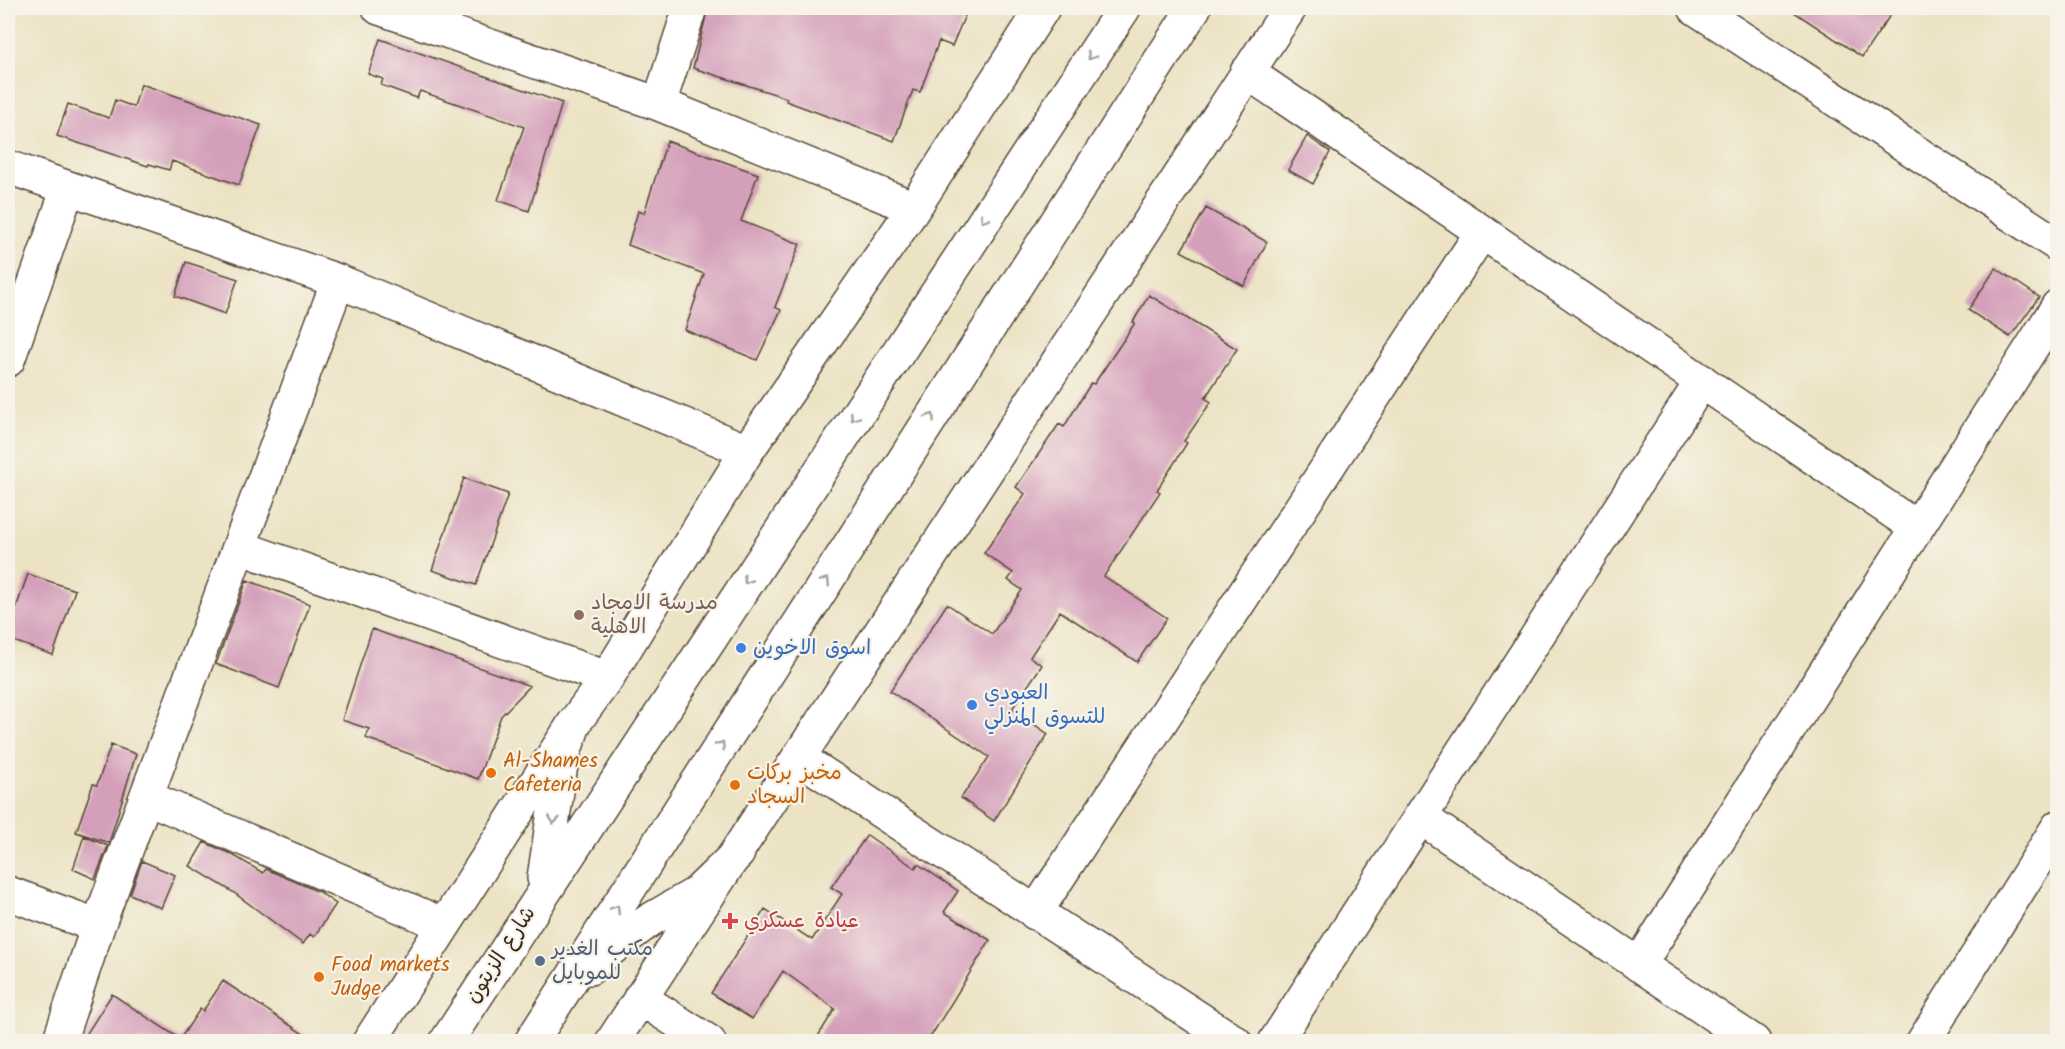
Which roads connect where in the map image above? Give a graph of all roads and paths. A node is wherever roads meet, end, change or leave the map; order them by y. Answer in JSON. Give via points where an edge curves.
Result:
{"nodes":[{"id":1,"x":379,"y":8,"type":"edge"},
{"id":2,"x":690,"y":8,"type":"edge"},
{"id":3,"x":1043,"y":8,"type":"edge"},
{"id":4,"x":1124,"y":8,"type":"edge"},
{"id":5,"x":1194,"y":8,"type":"edge"},
{"id":6,"x":1290,"y":8,"type":"edge"},
{"id":7,"x":1695,"y":8,"type":"edge"},
{"id":8,"x":1247,"y":72,"type":"junction"},
{"id":9,"x":659,"y":104,"type":"junction"},
{"id":10,"x":8,"y":167,"type":"edge"},
{"id":11,"x":68,"y":188,"type":"junction"},
{"id":12,"x":914,"y":208,"type":"junction"},
{"id":13,"x":1482,"y":232,"type":"junction"},
{"id":14,"x":2058,"y":245,"type":"edge"},
{"id":15,"x":338,"y":281,"type":"junction"},
{"id":16,"x":2058,"y":306,"type":"edge"},
{"id":17,"x":8,"y":360,"type":"edge"},
{"id":18,"x":1702,"y":381,"type":"junction"},
{"id":19,"x":747,"y":451,"type":"junction"},
{"id":20,"x":1917,"y":528,"type":"junction"},
{"id":21,"x":238,"y":547,"type":"junction"},
{"id":22,"x":607,"y":678,"type":"junction"},
{"id":23,"x":575,"y":722,"type":"junction"},
{"id":24,"x":800,"y":758,"type":"junction"},
{"id":25,"x":146,"y":797,"type":"junction"},
{"id":26,"x":1420,"y":817,"type":"junction"},
{"id":27,"x":2058,"y":827,"type":"edge"},
{"id":28,"x":738,"y":853,"type":"junction"},
{"id":29,"x":8,"y":893,"type":"edge"},
{"id":30,"x":537,"y":900,"type":"junction"},
{"id":31,"x":1035,"y":913,"type":"junction"},
{"id":32,"x":444,"y":925,"type":"junction"},
{"id":33,"x":98,"y":926,"type":"junction"},
{"id":34,"x":1640,"y":965,"type":"junction"},
{"id":35,"x":640,"y":998,"type":"junction"},
{"id":36,"x":550,"y":1012,"type":"junction"},
{"id":37,"x":59,"y":1041,"type":"edge"},
{"id":38,"x":369,"y":1041,"type":"edge"},
{"id":39,"x":446,"y":1041,"type":"edge"},
{"id":40,"x":531,"y":1041,"type":"edge"},
{"id":41,"x":612,"y":1041,"type":"edge"},
{"id":42,"x":709,"y":1041,"type":"edge"},
{"id":43,"x":1235,"y":1041,"type":"edge"},
{"id":44,"x":1275,"y":1041,"type":"edge"},
{"id":45,"x":1754,"y":1041,"type":"edge"},
{"id":46,"x":1923,"y":1041,"type":"edge"}],
"edges":[{"from":1,"to":9,"type":"street"},
{"from":2,"to":9,"type":"street"},
{"from":3,"to":12,"type":"street"},
{"from":4,"to":30,"type":"street","one_way":true},
{"from":36,"to":5,"type":"street","one_way":true},
{"from":6,"to":8,"type":"street"},
{"from":7,"to":14,"type":"street"},
{"from":8,"to":13,"type":"street"},
{"from":8,"to":24,"type":"street"},
{"from":9,"to":12,"type":"street"},
{"from":10,"to":11,"type":"street"},
{"from":11,"to":15,"type":"street"},
{"from":11,"to":17,"type":"street"},
{"from":12,"to":19,"type":"street"},
{"from":13,"to":18,"type":"street"},
{"from":13,"to":31,"type":"street"},
{"from":15,"to":19,"type":"street"},
{"from":15,"to":21,"type":"street"},
{"from":16,"to":20,"type":"street"},
{"from":18,"to":20,"type":"street"},
{"from":18,"to":26,"type":"street"},
{"from":19,"to":22,"type":"street"},
{"from":20,"to":34,"type":"street"},
{"from":21,"to":22,"type":"street"},
{"from":21,"to":25,"type":"street"},
{"from":22,"to":23,"type":"street"},
{"from":23,"to":30,"type":"street","one_way":true,"via":[[562,758],[548,867]]},
{"from":23,"to":32,"type":"street"},
{"from":24,"to":28,"type":"street"},
{"from":24,"to":31,"type":"street"},
{"from":25,"to":32,"type":"street"},
{"from":25,"to":33,"type":"street"},
{"from":26,"to":34,"type":"street"},
{"from":26,"to":44,"type":"street"},
{"from":27,"to":46,"type":"street"},
{"from":28,"to":35,"type":"street"},
{"from":28,"to":36,"type":"street","via":[[697,893],[650,920],[600,957]]},
{"from":29,"to":33,"type":"street"},
{"from":30,"to":39,"type":"street","name":"شارع الزيتون"},
{"from":31,"to":43,"type":"street"},
{"from":32,"to":38,"type":"street"},
{"from":33,"to":37,"type":"street"},
{"from":34,"to":45,"type":"street"},
{"from":35,"to":41,"type":"street"},
{"from":35,"to":42,"type":"street"},
{"from":36,"to":40,"type":"street"}]}
